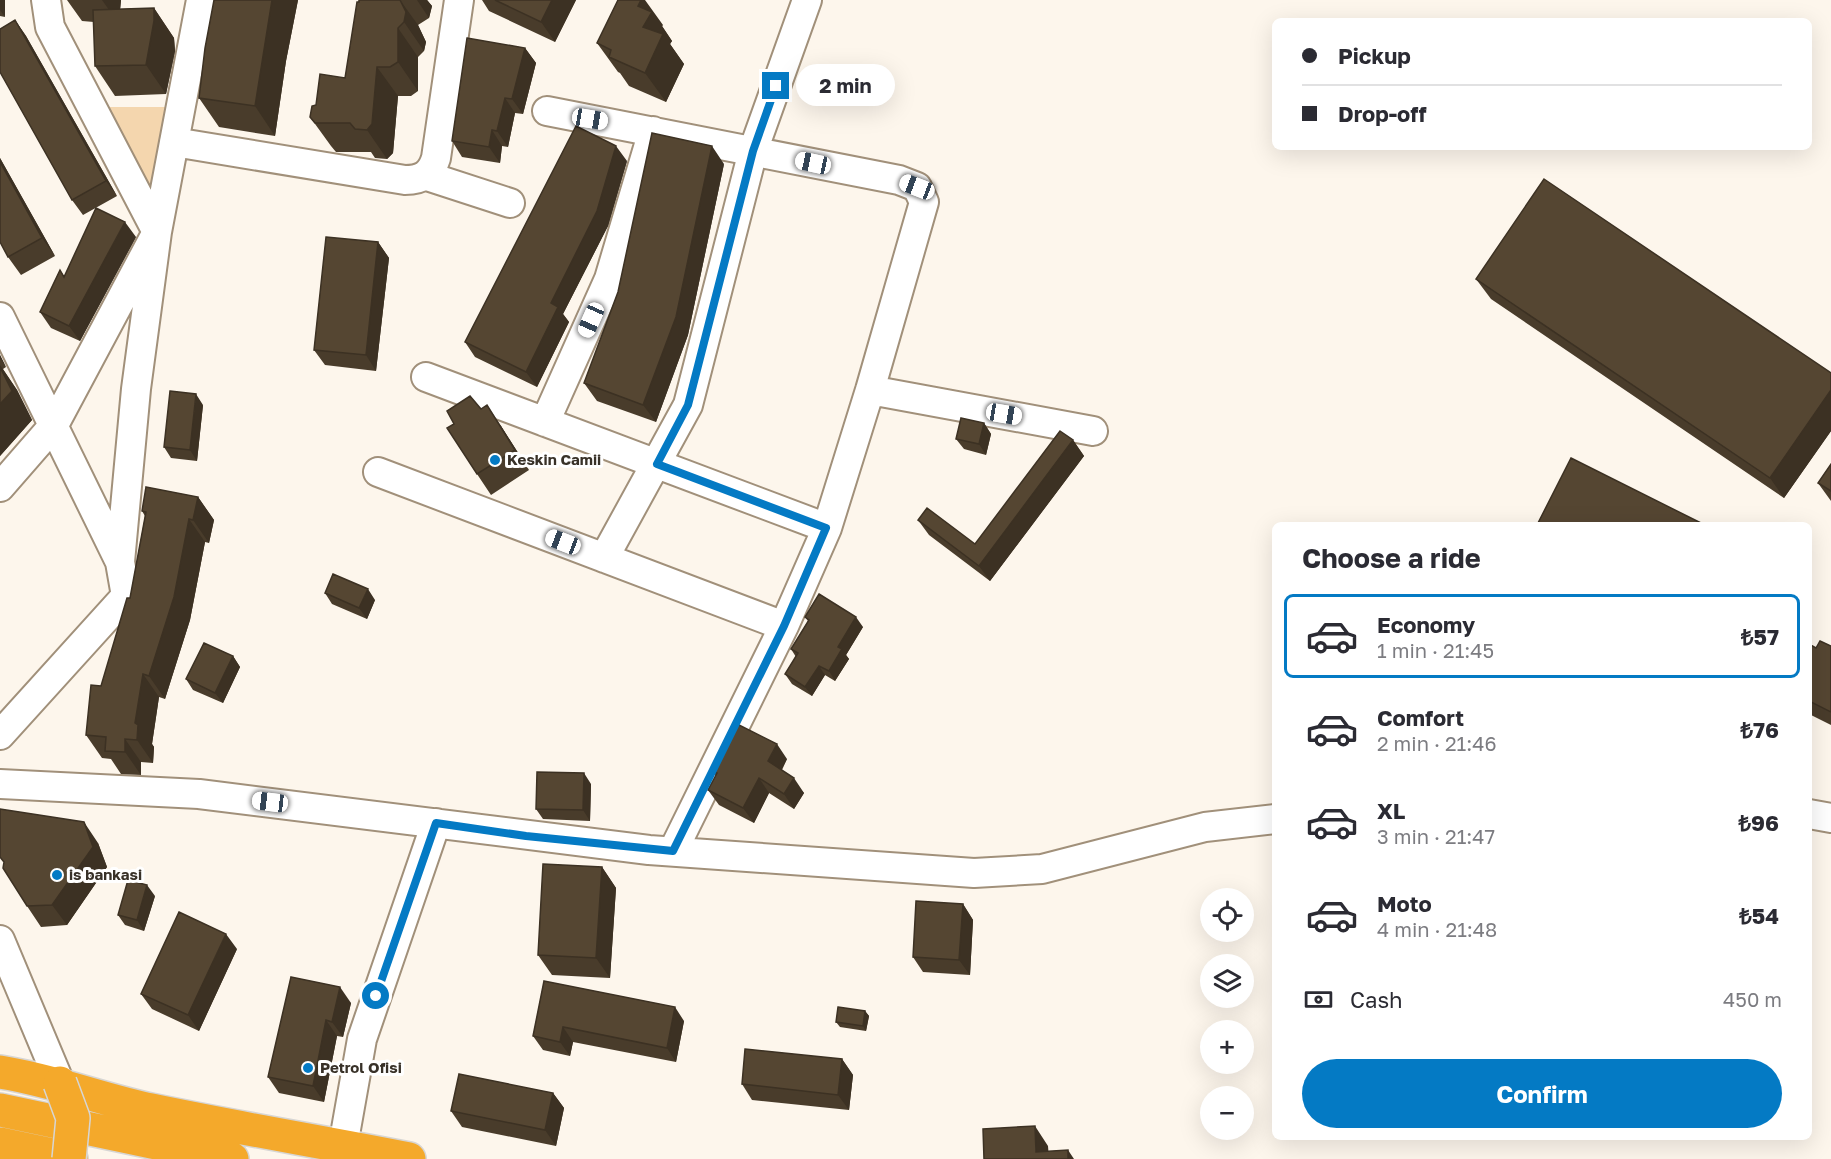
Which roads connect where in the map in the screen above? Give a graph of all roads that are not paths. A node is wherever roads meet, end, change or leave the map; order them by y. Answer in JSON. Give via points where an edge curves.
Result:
{"nodes":[{"id":1,"x":46,"y":0,"type":"edge"},
{"id":2,"x":201,"y":0,"type":"edge"},
{"id":3,"x":459,"y":0,"type":"edge"},
{"id":4,"x":807,"y":0,"type":"edge"},
{"id":5,"x":547,"y":111,"type":"dead end"},
{"id":6,"x":653,"y":131,"type":"junction"},
{"id":7,"x":174,"y":142,"type":"junction"},
{"id":8,"x":753,"y":151,"type":"junction"},
{"id":9,"x":427,"y":176,"type":"junction"},
{"id":10,"x":510,"y":203,"type":"dead end"},
{"id":11,"x":157,"y":232,"type":"junction"},
{"id":12,"x":0,"y":316,"type":"edge"},
{"id":13,"x":426,"y":377,"type":"dead end"},
{"id":14,"x":870,"y":390,"type":"junction"},
{"id":15,"x":545,"y":422,"type":"junction"},
{"id":16,"x":54,"y":425,"type":"junction"},
{"id":17,"x":1093,"y":430,"type":"dead end"},
{"id":18,"x":657,"y":464,"type":"junction"},
{"id":19,"x":378,"y":472,"type":"dead end"},
{"id":20,"x":0,"y":487,"type":"edge"},
{"id":21,"x":826,"y":528,"type":"junction"},
{"id":22,"x":604,"y":558,"type":"junction"},
{"id":23,"x":120,"y":562,"type":"junction"},
{"id":24,"x":784,"y":626,"type":"junction"},
{"id":25,"x":0,"y":735,"type":"edge"},
{"id":26,"x":0,"y":784,"type":"edge"},
{"id":27,"x":1812,"y":815,"type":"edge"},
{"id":28,"x":1831,"y":818,"type":"edge"},
{"id":29,"x":1272,"y":819,"type":"edge"},
{"id":30,"x":436,"y":823,"type":"junction"},
{"id":31,"x":673,"y":851,"type":"junction"},
{"id":32,"x":0,"y":940,"type":"edge"},
{"id":33,"x":0,"y":1072,"type":"edge"},
{"id":34,"x":60,"y":1083,"type":"junction"},
{"id":35,"x":0,"y":1110,"type":"edge"},
{"id":36,"x":0,"y":1144,"type":"edge"},
{"id":37,"x":343,"y":1146,"type":"junction"},
{"id":38,"x":70,"y":1159,"type":"edge"},
{"id":39,"x":232,"y":1159,"type":"edge"},
{"id":40,"x":409,"y":1159,"type":"edge"}],
"edges":[{"from":1,"to":11,"type":"street","via":[[50,27]]},
{"from":2,"to":7,"type":"street"},
{"from":3,"to":9,"type":"street","via":[[436,158]]},
{"from":4,"to":8,"type":"street"},
{"from":5,"to":6,"type":"street"},
{"from":6,"to":8,"type":"street"},
{"from":6,"to":15,"type":"street","via":[[609,279]]},
{"from":7,"to":9,"type":"street","via":[[405,180]]},
{"from":7,"to":11,"type":"street"},
{"from":8,"to":14,"type":"street","via":[[917,187],[924,202]]},
{"from":8,"to":18,"type":"street","via":[[688,405]]},
{"from":9,"to":10,"type":"street"},
{"from":11,"to":16,"type":"street"},
{"from":11,"to":23,"type":"street","via":[[136,389]]},
{"from":12,"to":16,"type":"street"},
{"from":13,"to":15,"type":"street"},
{"from":14,"to":17,"type":"street"},
{"from":14,"to":21,"type":"street"},
{"from":15,"to":18,"type":"street"},
{"from":16,"to":20,"type":"street"},
{"from":16,"to":23,"type":"street"},
{"from":18,"to":21,"type":"street"},
{"from":18,"to":22,"type":"street"},
{"from":19,"to":22,"type":"street"},
{"from":21,"to":24,"type":"street"},
{"from":22,"to":24,"type":"street"},
{"from":23,"to":25,"type":"street","via":[[126,596]]},
{"from":24,"to":31,"type":"street"},
{"from":26,"to":30,"type":"street","via":[[199,794]]},
{"from":27,"to":28,"type":"street"},
{"from":29,"to":31,"type":"street","via":[[1205,827],[1084,860],[1009,873]]},
{"from":30,"to":31,"type":"street"},
{"from":30,"to":37,"type":"street","via":[[362,1039]]},
{"from":32,"to":34,"type":"street"},
{"from":33,"to":34,"type":"highway"},
{"from":34,"to":37,"type":"highway","via":[[152,1110]]},
{"from":34,"to":38,"type":"highway","bridge":true,"via":[[73,1118]]},
{"from":35,"to":39,"type":"highway"},
{"from":36,"to":38,"type":"highway"},
{"from":37,"to":40,"type":"highway"}]}
